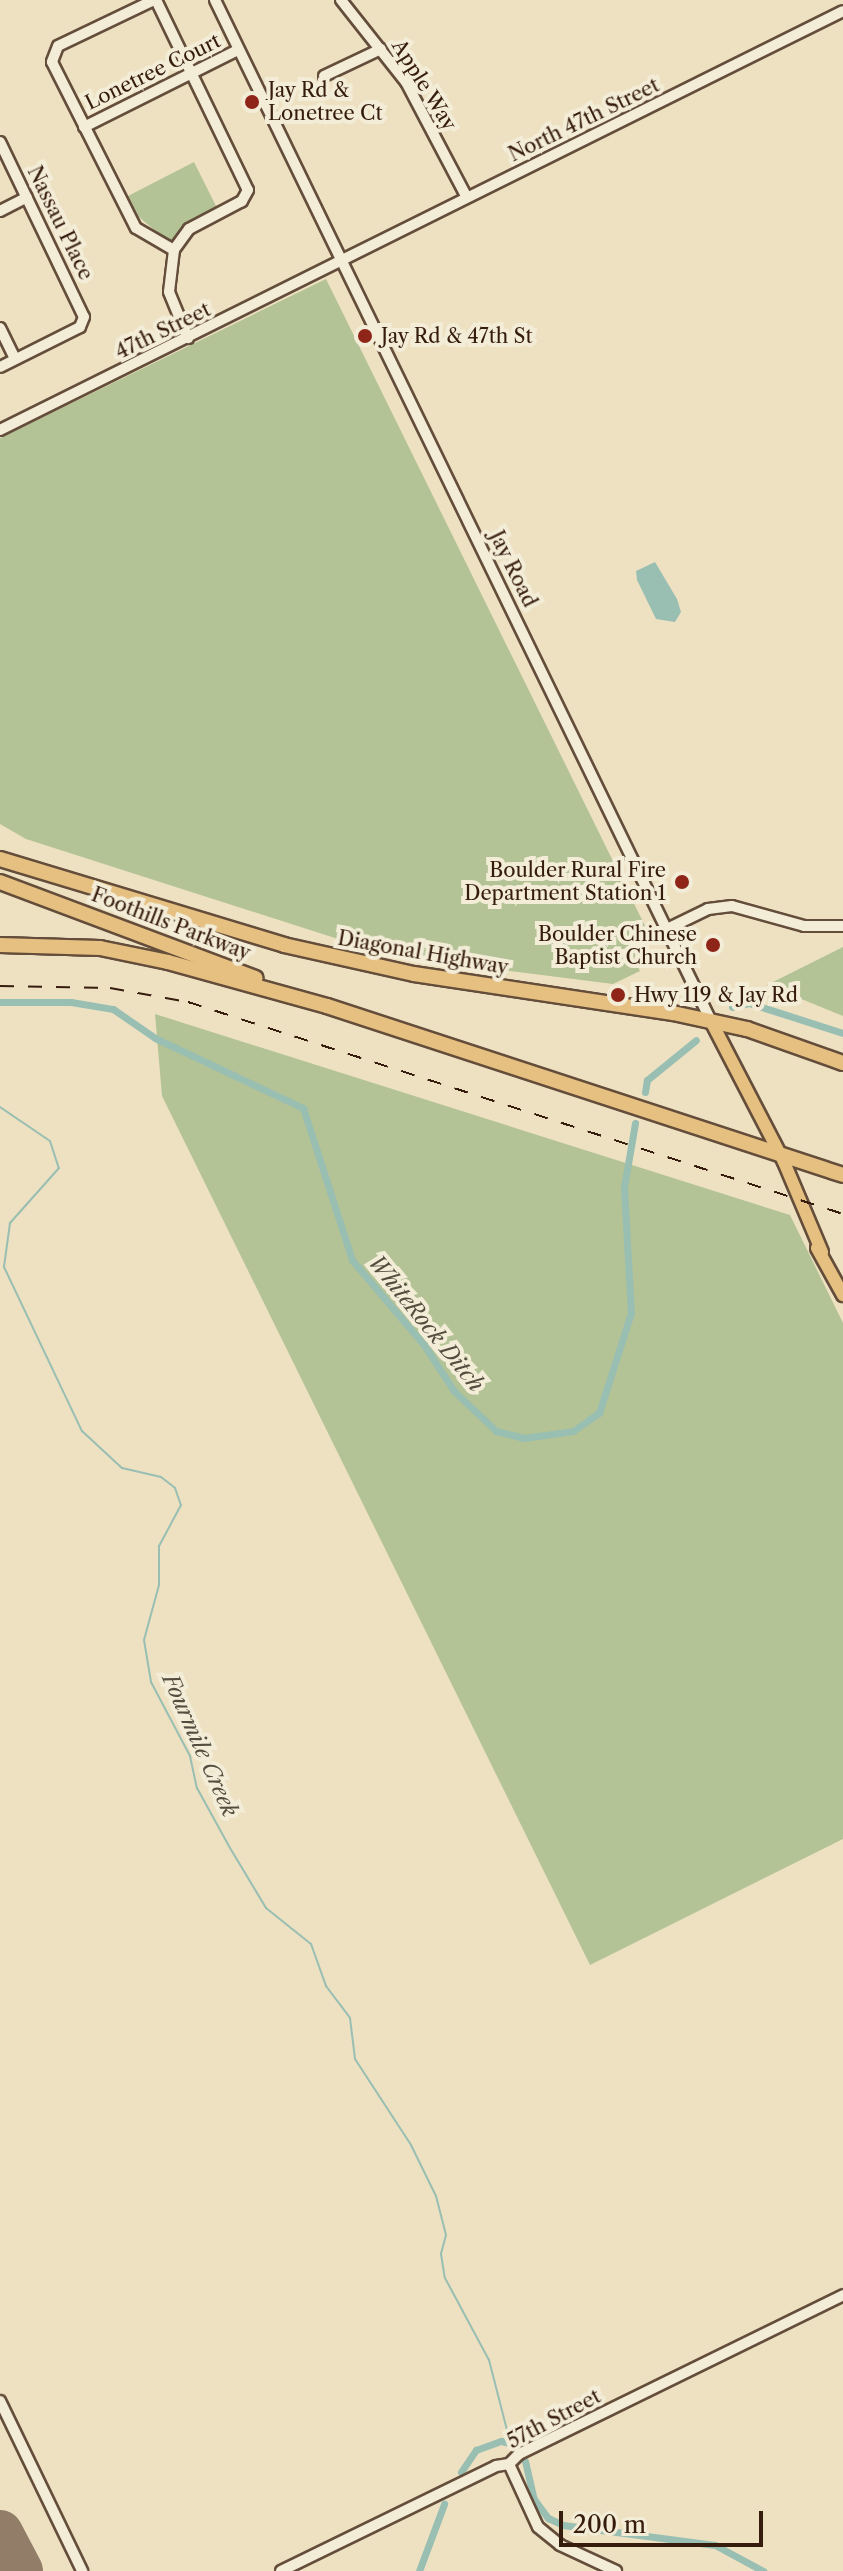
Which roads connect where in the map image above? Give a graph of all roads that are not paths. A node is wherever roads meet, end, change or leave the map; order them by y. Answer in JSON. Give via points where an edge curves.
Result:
{"nodes":[{"id":1,"x":155,"y":0,"type":"edge"},
{"id":2,"x":215,"y":0,"type":"edge"},
{"id":3,"x":341,"y":0,"type":"edge"},
{"id":4,"x":843,"y":11,"type":"edge"},
{"id":5,"x":381,"y":49,"type":"junction"},
{"id":6,"x":238,"y":50,"type":"junction"},
{"id":7,"x":191,"y":73,"type":"junction"},
{"id":8,"x":324,"y":76,"type":"dead end"},
{"id":9,"x":84,"y":127,"type":"junction"},
{"id":10,"x":0,"y":142,"type":"edge"},
{"id":11,"x":466,"y":196,"type":"junction"},
{"id":12,"x":27,"y":197,"type":"junction"},
{"id":13,"x":0,"y":211,"type":"edge"},
{"id":14,"x":174,"y":250,"type":"junction"},
{"id":15,"x":341,"y":261,"type":"junction"},
{"id":16,"x":0,"y":328,"type":"edge"},
{"id":17,"x":188,"y":338,"type":"junction"},
{"id":18,"x":15,"y":359,"type":"junction"},
{"id":19,"x":0,"y":367,"type":"edge"},
{"id":20,"x":0,"y":430,"type":"edge"},
{"id":21,"x":0,"y":859,"type":"edge"},
{"id":22,"x":0,"y":882,"type":"edge"},
{"id":23,"x":843,"y":926,"type":"edge"},
{"id":24,"x":665,"y":930,"type":"junction"},
{"id":25,"x":0,"y":945,"type":"edge"},
{"id":26,"x":327,"y":1006,"type":"junction"},
{"id":27,"x":711,"y":1021,"type":"junction"},
{"id":28,"x":843,"y":1063,"type":"edge"},
{"id":29,"x":778,"y":1154,"type":"junction"},
{"id":30,"x":843,"y":1175,"type":"edge"},
{"id":31,"x":843,"y":1295,"type":"edge"},
{"id":32,"x":843,"y":2295,"type":"edge"},
{"id":33,"x":0,"y":2401,"type":"edge"},
{"id":34,"x":509,"y":2464,"type":"junction"},
{"id":35,"x":293,"y":2568,"type":"edge"},
{"id":36,"x":82,"y":2571,"type":"edge"},
{"id":37,"x":281,"y":2571,"type":"edge"},
{"id":38,"x":616,"y":2571,"type":"edge"}],
"edges":[{"from":1,"to":7,"type":"street"},
{"from":1,"to":9,"type":"street","via":[[58,46],[52,62]]},
{"from":2,"to":6,"type":"street","name":"Jay Road"},
{"from":3,"to":5,"type":"street","name":"Apple Way"},
{"from":4,"to":11,"type":"street","name":"North 47th Street"},
{"from":5,"to":8,"type":"street"},
{"from":5,"to":11,"type":"street","name":"Apple Way","via":[[421,106]]},
{"from":6,"to":7,"type":"street","name":"Lonetree Court"},
{"from":6,"to":15,"type":"street","name":"Jay Road"},
{"from":7,"to":9,"type":"street","name":"Lonetree Court"},
{"from":7,"to":14,"type":"street","via":[[248,195],[193,226]]},
{"from":9,"to":14,"type":"street","via":[[136,228]]},
{"from":10,"to":12,"type":"street","name":"Nassau Place"},
{"from":11,"to":15,"type":"street","name":"North 47th Street"},
{"from":12,"to":13,"type":"street"},
{"from":12,"to":18,"type":"street","name":"Nassau Place","via":[[84,321]]},
{"from":14,"to":17,"type":"street","via":[[169,292]]},
{"from":15,"to":17,"type":"street","name":"47th Street"},
{"from":15,"to":24,"type":"street","name":"Jay Road"},
{"from":16,"to":18,"type":"street"},
{"from":17,"to":20,"type":"street","name":"47th Street"},
{"from":18,"to":19,"type":"street"},
{"from":21,"to":27,"type":"highway","name":"Diagonal Highway","via":[[242,935],[379,968]]},
{"from":22,"to":26,"type":"highway","name":"Foothills Parkway"},
{"from":23,"to":24,"type":"street","via":[[804,926],[732,906],[698,913]]},
{"from":24,"to":27,"type":"street","name":"Jay Road"},
{"from":25,"to":26,"type":"highway","via":[[123,951]]},
{"from":26,"to":29,"type":"highway"},
{"from":27,"to":28,"type":"highway","name":"Diagonal Highway"},
{"from":27,"to":29,"type":"main road","name":"Jay Road"},
{"from":29,"to":30,"type":"highway"},
{"from":29,"to":31,"type":"main road","name":"Jay Road"},
{"from":32,"to":34,"type":"street","name":"57th Street","via":[[519,2454]]},
{"from":33,"to":36,"type":"street"},
{"from":34,"to":35,"type":"street","name":"57th Street"},
{"from":34,"to":38,"type":"street","via":[[538,2527],[560,2545]]},
{"from":35,"to":37,"type":"street","name":"57th Street"}]}
